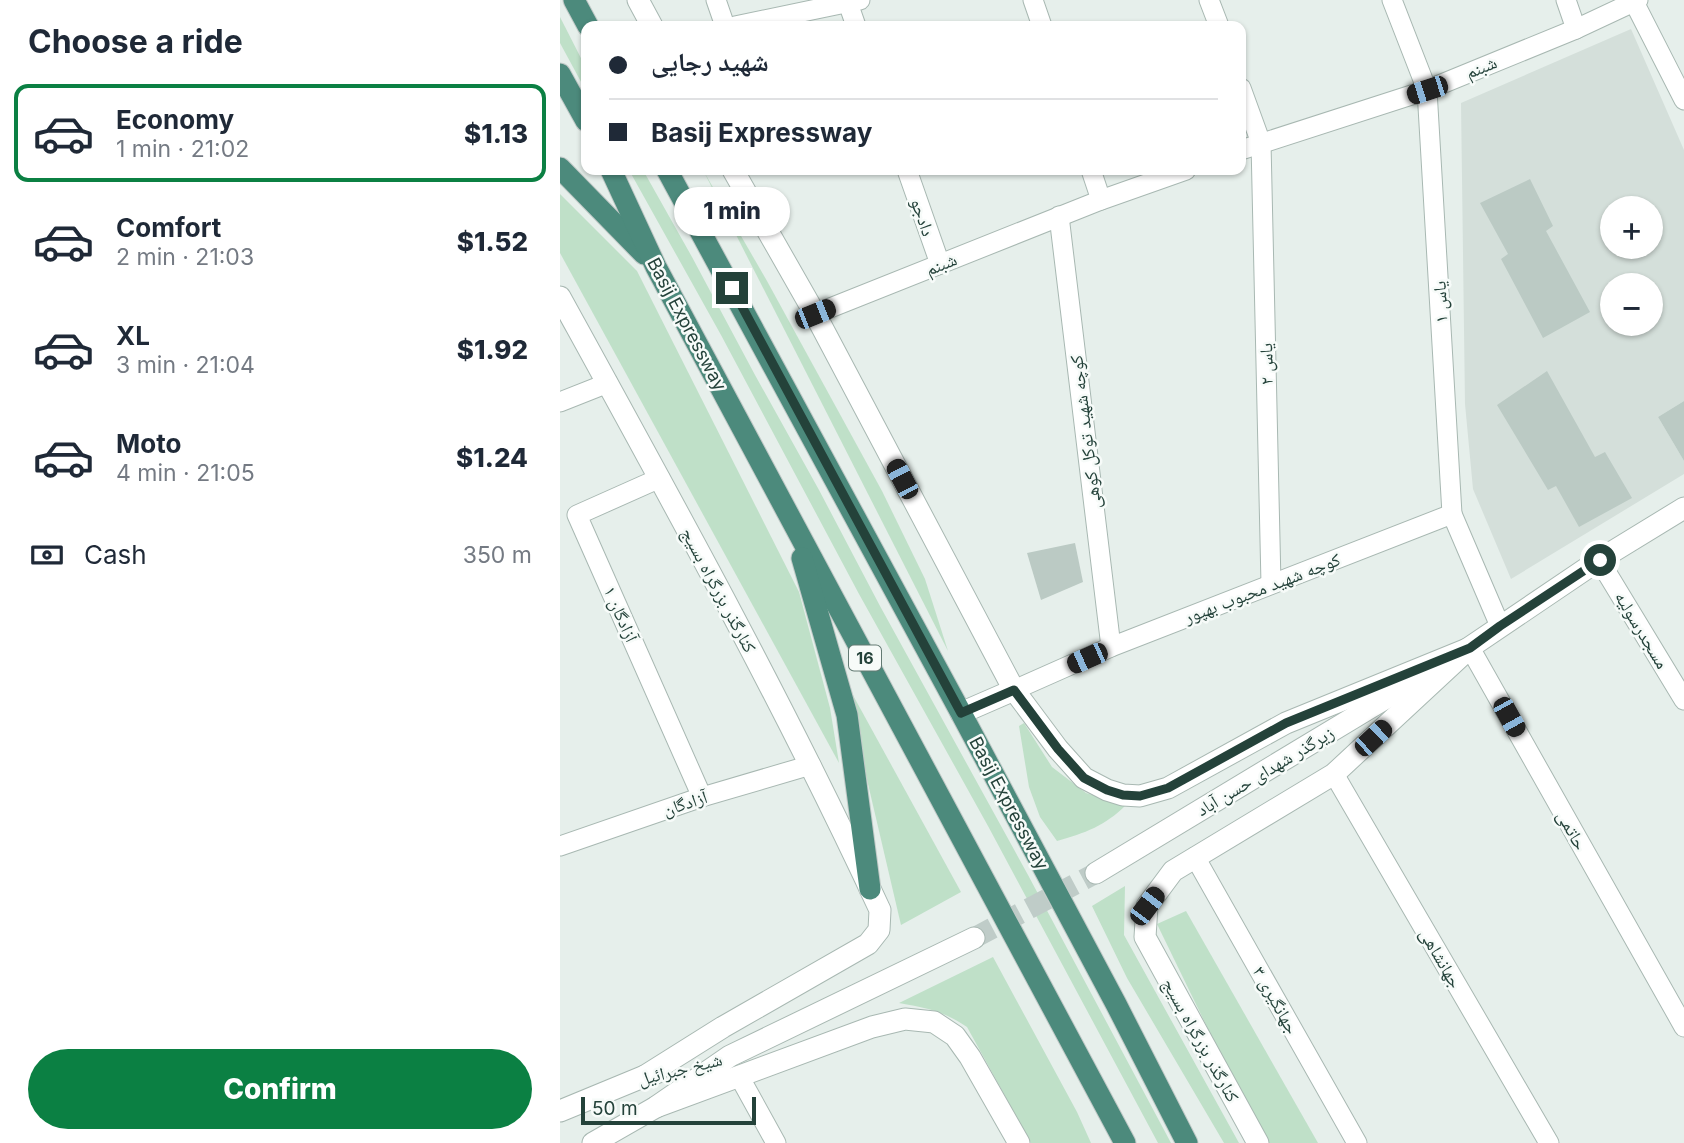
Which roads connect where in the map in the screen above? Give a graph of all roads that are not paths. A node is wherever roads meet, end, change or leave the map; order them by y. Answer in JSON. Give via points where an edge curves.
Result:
{"nodes":[{"id":1,"x":574,"y":0,"type":"edge"},
{"id":2,"x":638,"y":0,"type":"edge"},
{"id":3,"x":716,"y":0,"type":"edge"},
{"id":4,"x":1033,"y":0,"type":"edge"},
{"id":5,"x":1209,"y":0,"type":"edge"},
{"id":6,"x":1392,"y":0,"type":"edge"},
{"id":7,"x":1566,"y":0,"type":"edge"},
{"id":8,"x":854,"y":1,"type":"edge"},
{"id":9,"x":1636,"y":1,"type":"edge"},
{"id":10,"x":586,"y":21,"type":"edge"},
{"id":11,"x":649,"y":21,"type":"edge"},
{"id":12,"x":723,"y":21,"type":"edge"},
{"id":13,"x":759,"y":21,"type":"edge"},
{"id":14,"x":856,"y":21,"type":"edge"},
{"id":15,"x":1040,"y":21,"type":"edge"},
{"id":16,"x":1217,"y":21,"type":"edge"},
{"id":17,"x":1576,"y":29,"type":"junction"},
{"id":18,"x":560,"y":74,"type":"edge"},
{"id":19,"x":1427,"y":90,"type":"junction"},
{"id":20,"x":1684,"y":100,"type":"edge"},
{"id":21,"x":1246,"y":102,"type":"edge"},
{"id":22,"x":581,"y":112,"type":"edge"},
{"id":23,"x":1261,"y":143,"type":"junction"},
{"id":24,"x":1246,"y":148,"type":"edge"},
{"id":25,"x":560,"y":168,"type":"edge"},
{"id":26,"x":613,"y":175,"type":"edge"},
{"id":27,"x":671,"y":175,"type":"edge"},
{"id":28,"x":736,"y":175,"type":"edge"},
{"id":29,"x":909,"y":175,"type":"edge"},
{"id":30,"x":1093,"y":175,"type":"edge"},
{"id":31,"x":1172,"y":175,"type":"edge"},
{"id":32,"x":1101,"y":200,"type":"junction"},
{"id":33,"x":1059,"y":216,"type":"junction"},
{"id":34,"x":940,"y":264,"type":"junction"},
{"id":35,"x":656,"y":267,"type":"junction"},
{"id":36,"x":560,"y":297,"type":"edge"},
{"id":37,"x":815,"y":314,"type":"junction"},
{"id":38,"x":607,"y":383,"type":"junction"},
{"id":39,"x":560,"y":402,"type":"edge"},
{"id":40,"x":660,"y":478,"type":"junction"},
{"id":41,"x":1684,"y":508,"type":"edge"},
{"id":42,"x":1452,"y":514,"type":"junction"},
{"id":43,"x":791,"y":519,"type":"junction"},
{"id":44,"x":1600,"y":560,"type":"junction"},
{"id":45,"x":1271,"y":584,"type":"junction"},
{"id":46,"x":1500,"y":626,"type":"junction"},
{"id":47,"x":1111,"y":647,"type":"junction"},
{"id":48,"x":1470,"y":648,"type":"junction"},
{"id":49,"x":1014,"y":690,"type":"junction"},
{"id":50,"x":1684,"y":700,"type":"edge"},
{"id":51,"x":961,"y":713,"type":"junction"},
{"id":52,"x":811,"y":765,"type":"junction"},
{"id":53,"x":1334,"y":774,"type":"junction"},
{"id":54,"x":702,"y":797,"type":"junction"},
{"id":55,"x":560,"y":846,"type":"edge"},
{"id":56,"x":1195,"y":857,"type":"junction"},
{"id":57,"x":1096,"y":873,"type":"tunnel mouth"},
{"id":58,"x":870,"y":889,"type":"junction"},
{"id":59,"x":974,"y":938,"type":"tunnel mouth"},
{"id":60,"x":1675,"y":998,"type":"edge"},
{"id":61,"x":1684,"y":1027,"type":"edge"},
{"id":62,"x":730,"y":1056,"type":"junction"},
{"id":63,"x":645,"y":1076,"type":"junction"},
{"id":64,"x":739,"y":1076,"type":"junction"},
{"id":65,"x":656,"y":1107,"type":"junction"},
{"id":66,"x":560,"y":1111,"type":"edge"},
{"id":67,"x":1187,"y":1140,"type":"edge"},
{"id":68,"x":593,"y":1143,"type":"edge"},
{"id":69,"x":776,"y":1143,"type":"edge"},
{"id":70,"x":1019,"y":1143,"type":"edge"},
{"id":71,"x":1125,"y":1143,"type":"edge"},
{"id":72,"x":1258,"y":1143,"type":"edge"},
{"id":73,"x":1357,"y":1143,"type":"edge"},
{"id":74,"x":1549,"y":1143,"type":"edge"}],
"edges":[{"from":1,"to":10,"type":"highway"},
{"from":2,"to":11,"type":"street"},
{"from":3,"to":12,"type":"street"},
{"from":4,"to":15,"type":"street"},
{"from":5,"to":16,"type":"street"},
{"from":6,"to":19,"type":"street","name":"یاس ۱"},
{"from":7,"to":17,"type":"street"},
{"from":8,"to":13,"type":"street"},
{"from":8,"to":14,"type":"street"},
{"from":9,"to":17,"type":"street","name":"شبنم"},
{"from":9,"to":20,"type":"street"},
{"from":17,"to":19,"type":"street","name":"شبنم"},
{"from":18,"to":22,"type":"highway"},
{"from":19,"to":23,"type":"street","name":"شبنم"},
{"from":19,"to":42,"type":"street","name":"یاس ۱"},
{"from":21,"to":23,"type":"street","name":"یاس ۲"},
{"from":23,"to":24,"type":"street","name":"شبنم"},
{"from":23,"to":45,"type":"street","name":"یاس ۲"},
{"from":25,"to":35,"type":"highway"},
{"from":26,"to":35,"type":"highway","name":"Basij Expressway","number":"16"},
{"from":27,"to":51,"type":"highway","name":"Basij Expressway"},
{"from":28,"to":37,"type":"street"},
{"from":29,"to":34,"type":"street","name":"دادجو"},
{"from":30,"to":32,"type":"street"},
{"from":31,"to":32,"type":"street","name":"شبنم"},
{"from":32,"to":33,"type":"street","name":"شبنم"},
{"from":33,"to":34,"type":"street","name":"شبنم"},
{"from":33,"to":47,"type":"street","name":"کوچه شهید توکل کوهی"},
{"from":34,"to":37,"type":"street","name":"شبنم"},
{"from":35,"to":43,"type":"highway","name":"Basij Expressway","number":"16"},
{"from":36,"to":38,"type":"street","name":"کنارگذر بزرگراه بسیج"},
{"from":37,"to":49,"type":"street"},
{"from":38,"to":39,"type":"street"},
{"from":38,"to":40,"type":"street","name":"کنارگذر بزرگراه بسیج"},
{"from":40,"to":52,"type":"street","name":"کنارگذر بزرگراه بسیج"},
{"from":40,"to":54,"type":"street","name":"آزادگان ۱","via":[[576,515]]},
{"from":41,"to":44,"type":"street"},
{"from":42,"to":45,"type":"street","name":"کوچه شهید محبوب بهپور"},
{"from":42,"to":46,"type":"street"},
{"from":43,"to":58,"type":"highway","via":[[847,715]]},
{"from":43,"to":71,"type":"highway","name":"Basij Expressway","number":"16"},
{"from":44,"to":46,"type":"street"},
{"from":44,"to":50,"type":"street","name":"مسجدرسولیه"},
{"from":45,"to":47,"type":"street","name":"کوچه شهید محبوب بهپور"},
{"from":46,"to":48,"type":"street"},
{"from":47,"to":49,"type":"street","name":"کوچه شهید محبوب بهپور"},
{"from":48,"to":49,"type":"street","via":[[1286,723],[1168,788],[1140,796],[1107,790],[1084,778]]},
{"from":48,"to":53,"type":"street"},
{"from":48,"to":57,"type":"street","name":"زیرگذر شهدای حسن آباد"},
{"from":48,"to":60,"type":"street","name":"حاتمی"},
{"from":49,"to":51,"type":"street","name":"کوچه شهید محبوب بهپور"},
{"from":51,"to":67,"type":"highway","name":"Basij Expressway"},
{"from":52,"to":54,"type":"street","name":"آزادگان"},
{"from":52,"to":58,"type":"street","name":"کنارگذر بزرگراه بسیج"},
{"from":53,"to":56,"type":"street"},
{"from":53,"to":74,"type":"street","name":"جهانشاهی"},
{"from":54,"to":55,"type":"street","name":"آزادگان"},
{"from":56,"to":72,"type":"street","name":"کنارگذر بزرگراه بسیج","via":[[1173,871],[1147,906],[1145,937]]},
{"from":56,"to":73,"type":"street","name":"جهانگیری ۳"},
{"from":58,"to":63,"type":"street","name":"کنارگذر بزرگراه بسیج","via":[[880,910],[879,930],[868,944]]},
{"from":59,"to":62,"type":"street"},
{"from":60,"to":61,"type":"street","name":"حاتمی"},
{"from":62,"to":63,"type":"street","name":"شیخ جبرائیل"},
{"from":62,"to":65,"type":"street","name":"شیخ جبرائیل"},
{"from":63,"to":66,"type":"street","name":"شیخ جبرائیل"},
{"from":64,"to":65,"type":"street"},
{"from":64,"to":69,"type":"street"},
{"from":64,"to":70,"type":"street","via":[[872,1027],[905,1019],[934,1022],[955,1037],[970,1057]]},
{"from":65,"to":68,"type":"street","name":"شیخ جبرائیل"}]}
